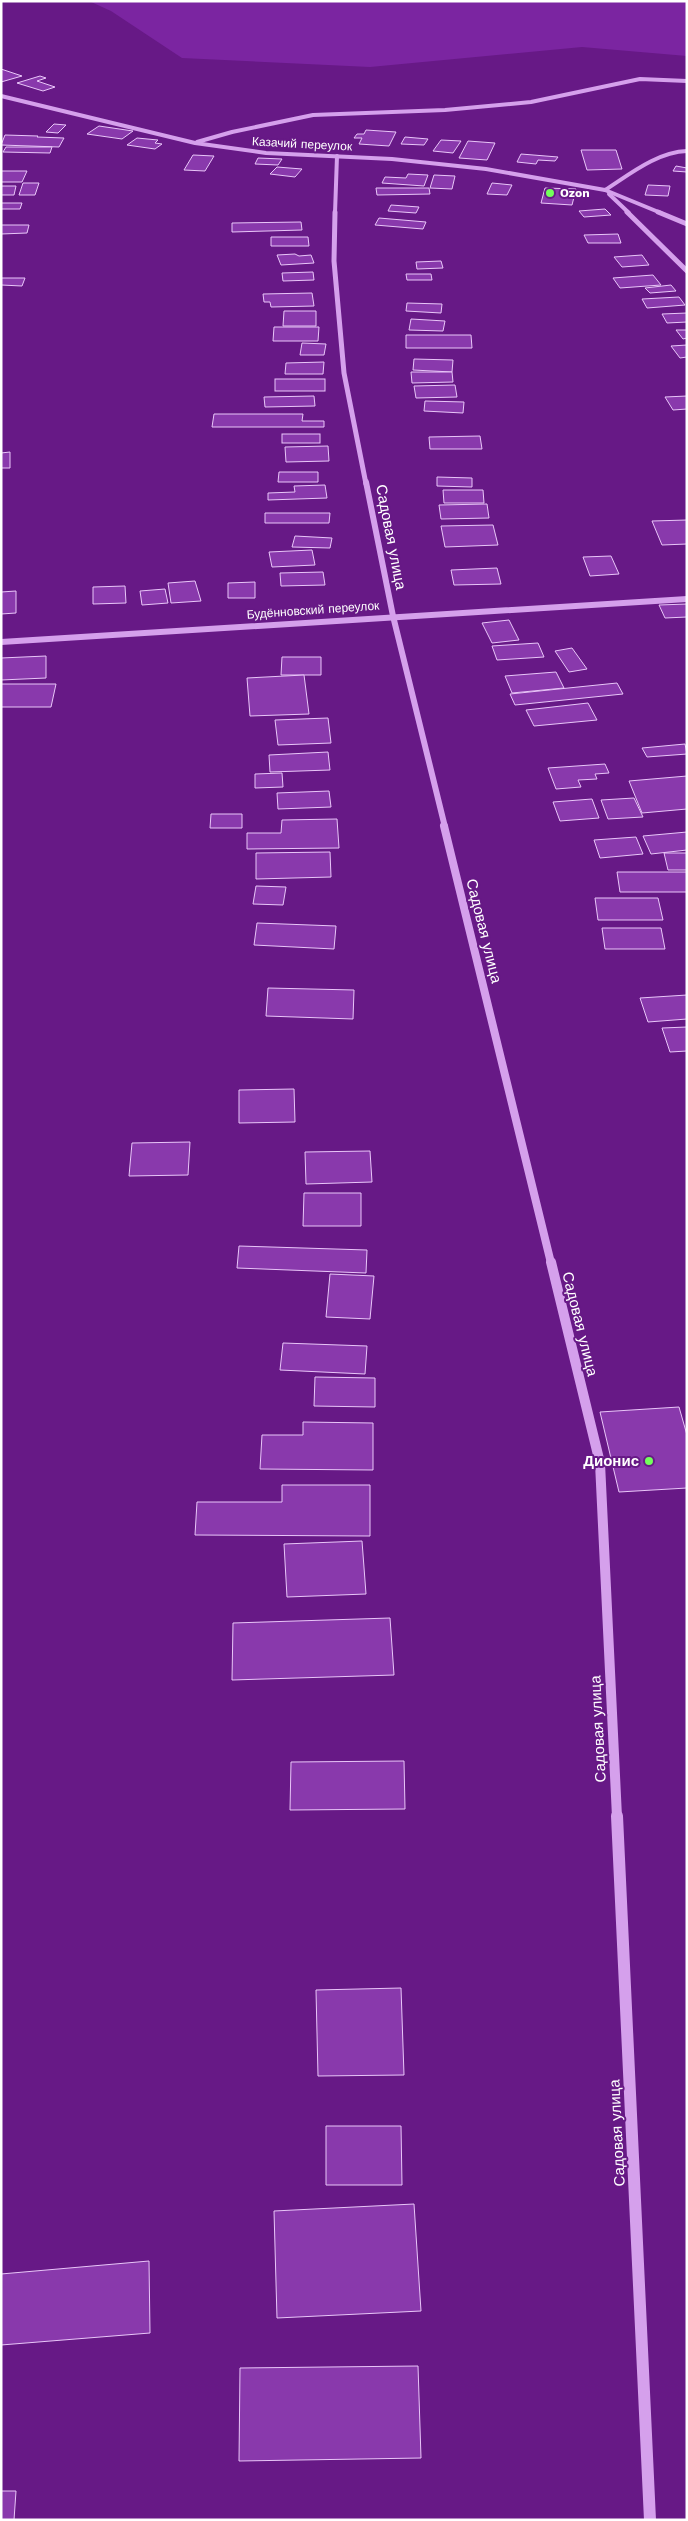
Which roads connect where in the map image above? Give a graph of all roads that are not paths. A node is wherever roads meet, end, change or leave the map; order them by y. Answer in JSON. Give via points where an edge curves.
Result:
{"nodes":[{"id":1,"x":687,"y":81,"type":"edge"},
{"id":2,"x":1,"y":96,"type":"edge"},
{"id":3,"x":194,"y":143,"type":"junction"},
{"id":4,"x":687,"y":151,"type":"edge"},
{"id":5,"x":338,"y":156,"type":"junction"},
{"id":6,"x":605,"y":190,"type":"junction"},
{"id":7,"x":687,"y":224,"type":"edge"},
{"id":8,"x":687,"y":270,"type":"edge"},
{"id":9,"x":687,"y":599,"type":"edge"},
{"id":10,"x":393,"y":616,"type":"junction"},
{"id":11,"x":1,"y":642,"type":"edge"},
{"id":12,"x":650,"y":2520,"type":"edge"}],
"edges":[{"from":1,"to":3,"type":"street","via":[[640,79],[531,102],[313,115]]},
{"from":2,"to":3,"type":"street","name":"Казачий переулок"},
{"from":3,"to":5,"type":"street","name":"Казачий переулок","via":[[266,153]]},
{"from":4,"to":6,"type":"street","via":[[678,150],[650,163]]},
{"from":5,"to":6,"type":"street","name":"Казачий переулок","via":[[486,169]]},
{"from":5,"to":10,"type":"street","name":"Садовая улица","via":[[334,261],[344,374]]},
{"from":6,"to":7,"type":"street","name":"Казачий переулок"},
{"from":6,"to":8,"type":"street"},
{"from":9,"to":10,"type":"street","name":"Будённовский переулок"},
{"from":10,"to":11,"type":"street","name":"Будённовский переулок"},
{"from":10,"to":12,"type":"street","name":"Садовая улица","via":[[600,1463]]}]}
